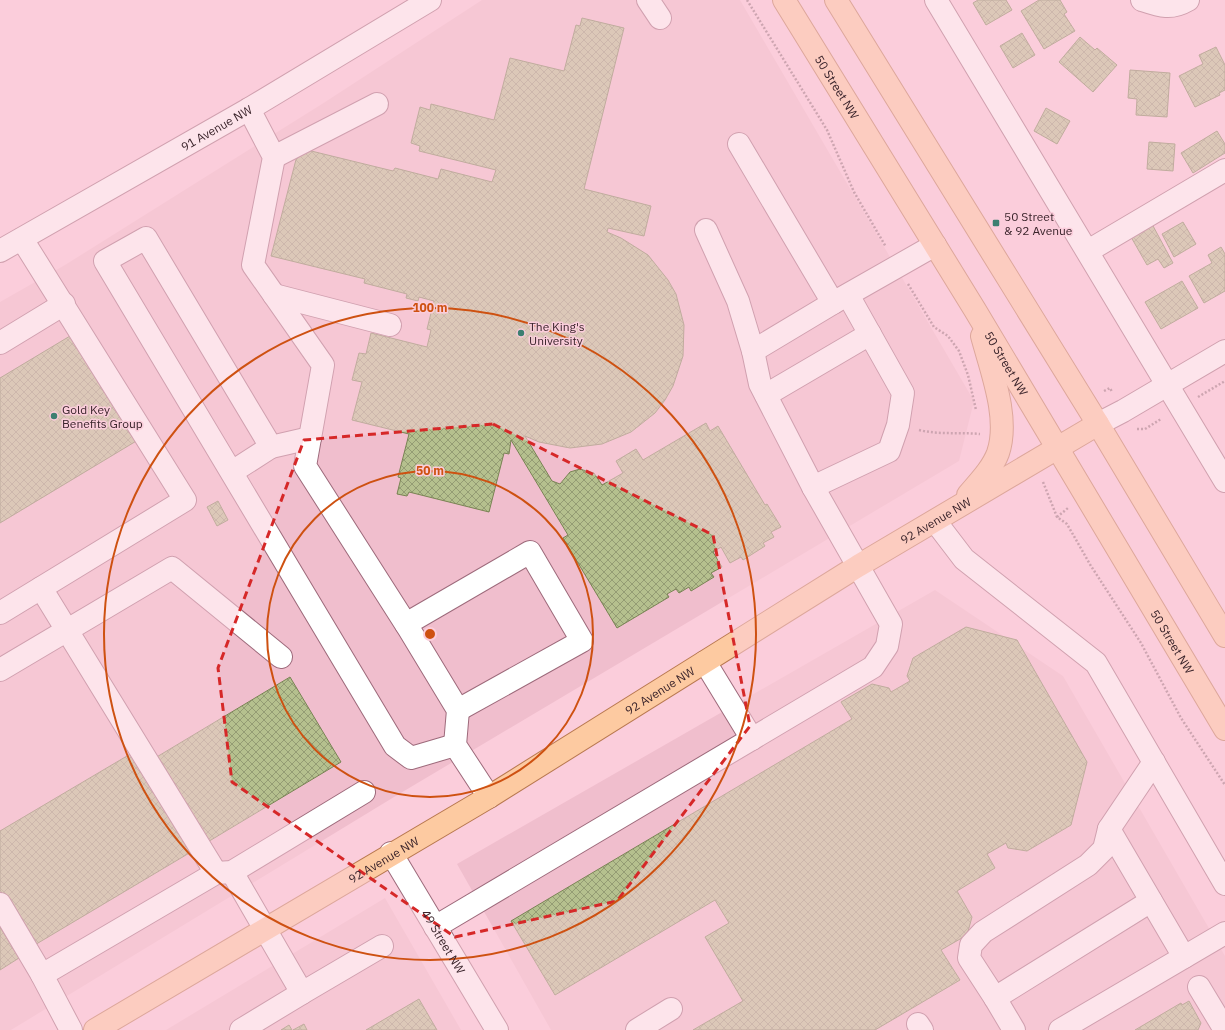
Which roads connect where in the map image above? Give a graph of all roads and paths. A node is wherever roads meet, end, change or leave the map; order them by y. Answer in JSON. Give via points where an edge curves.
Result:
{"nodes":[{"id":1,"x":430,"y":0,"type":"edge"},
{"id":2,"x":648,"y":0,"type":"edge"},
{"id":3,"x":747,"y":0,"type":"edge"},
{"id":4,"x":784,"y":0,"type":"edge"},
{"id":5,"x":836,"y":0,"type":"edge"},
{"id":6,"x":936,"y":0,"type":"edge"},
{"id":7,"x":1142,"y":0,"type":"edge"},
{"id":8,"x":1188,"y":0,"type":"edge"},
{"id":9,"x":660,"y":18,"type":"dead end"},
{"id":10,"x":376,"y":104,"type":"dead end"},
{"id":11,"x":249,"y":109,"type":"junction"},
{"id":12,"x":739,"y":144,"type":"dead end"},
{"id":13,"x":274,"y":157,"type":"junction"},
{"id":14,"x":1225,"y":170,"type":"edge"},
{"id":15,"x":706,"y":230,"type":"dead end"},
{"id":16,"x":8,"y":242,"type":"edge"},
{"id":17,"x":935,"y":245,"type":"junction"},
{"id":18,"x":1088,"y":251,"type":"junction"},
{"id":19,"x":898,"y":268,"type":"junction"},
{"id":20,"x":274,"y":295,"type":"junction"},
{"id":21,"x":841,"y":299,"type":"junction"},
{"id":22,"x":64,"y":304,"type":"junction"},
{"id":23,"x":975,"y":310,"type":"junction"},
{"id":24,"x":390,"y":325,"type":"dead end"},
{"id":25,"x":870,"y":334,"type":"junction"},
{"id":26,"x":0,"y":343,"type":"edge"},
{"id":27,"x":1225,"y":351,"type":"edge"},
{"id":28,"x":753,"y":352,"type":"junction"},
{"id":29,"x":1168,"y":384,"type":"junction"},
{"id":30,"x":766,"y":395,"type":"junction"},
{"id":31,"x":978,"y":414,"type":"dead end"},
{"id":32,"x":1098,"y":424,"type":"junction"},
{"id":33,"x":898,"y":425,"type":"junction"},
{"id":34,"x":981,"y":426,"type":"dead end"},
{"id":35,"x":310,"y":438,"type":"junction"},
{"id":36,"x":271,"y":447,"type":"junction"},
{"id":37,"x":1058,"y":448,"type":"junction"},
{"id":38,"x":232,"y":472,"type":"junction"},
{"id":39,"x":1225,"y":481,"type":"edge"},
{"id":40,"x":813,"y":487,"type":"junction"},
{"id":41,"x":959,"y":506,"type":"junction"},
{"id":42,"x":1058,"y":517,"type":"dead end"},
{"id":43,"x":935,"y":520,"type":"junction"},
{"id":44,"x":858,"y":566,"type":"junction"},
{"id":45,"x":41,"y":588,"type":"junction"},
{"id":46,"x":0,"y":613,"type":"edge"},
{"id":47,"x":406,"y":624,"type":"junction"},
{"id":48,"x":68,"y":631,"type":"junction"},
{"id":49,"x":1225,"y":636,"type":"edge"},
{"id":50,"x":281,"y":657,"type":"dead end"},
{"id":51,"x":705,"y":662,"type":"junction"},
{"id":52,"x":0,"y":670,"type":"edge"},
{"id":53,"x":458,"y":710,"type":"junction"},
{"id":54,"x":1225,"y":729,"type":"edge"},
{"id":55,"x":752,"y":738,"type":"junction"},
{"id":56,"x":455,"y":745,"type":"junction"},
{"id":57,"x":1154,"y":762,"type":"junction"},
{"id":58,"x":1225,"y":785,"type":"edge"},
{"id":59,"x":364,"y":792,"type":"dead end"},
{"id":60,"x":489,"y":797,"type":"junction"},
{"id":61,"x":1109,"y":829,"type":"junction"},
{"id":62,"x":391,"y":853,"type":"junction"},
{"id":63,"x":224,"y":872,"type":"junction"},
{"id":64,"x":1225,"y":884,"type":"edge"},
{"id":65,"x":1151,"y":901,"type":"junction"},
{"id":66,"x":0,"y":904,"type":"edge"},
{"id":67,"x":435,"y":927,"type":"junction"},
{"id":68,"x":266,"y":928,"type":"junction"},
{"id":69,"x":1225,"y":933,"type":"edge"},
{"id":70,"x":382,"y":946,"type":"dead end"},
{"id":71,"x":1184,"y":957,"type":"junction"},
{"id":72,"x":42,"y":975,"type":"junction"},
{"id":73,"x":1199,"y":987,"type":"dead end"},
{"id":74,"x":302,"y":993,"type":"junction"},
{"id":75,"x":995,"y":998,"type":"junction"},
{"id":76,"x":671,"y":1009,"type":"dead end"},
{"id":77,"x":71,"y":1030,"type":"edge"},
{"id":78,"x":95,"y":1030,"type":"edge"},
{"id":79,"x":240,"y":1030,"type":"edge"},
{"id":80,"x":497,"y":1030,"type":"edge"},
{"id":81,"x":637,"y":1030,"type":"edge"},
{"id":82,"x":1014,"y":1030,"type":"edge"},
{"id":83,"x":1060,"y":1030,"type":"edge"},
{"id":84,"x":1225,"y":1030,"type":"edge"}],
"edges":[{"from":1,"to":11,"type":"street","name":"91 Avenue NW"},
{"from":2,"to":9,"type":"street"},
{"from":3,"to":19,"type":"path","via":[[827,130],[851,187]]},
{"from":4,"to":17,"type":"main road","name":"50 Street NW"},
{"from":5,"to":32,"type":"main road"},
{"from":6,"to":18,"type":"street"},
{"from":7,"to":8,"type":"street","via":[[1164,7]]},
{"from":10,"to":13,"type":"street"},
{"from":11,"to":13,"type":"street"},
{"from":11,"to":16,"type":"street","name":"91 Avenue NW"},
{"from":12,"to":21,"type":"street"},
{"from":13,"to":20,"type":"street","via":[[253,265]]},
{"from":14,"to":18,"type":"street"},
{"from":15,"to":28,"type":"street","via":[[738,301]]},
{"from":16,"to":22,"type":"street"},
{"from":17,"to":19,"type":"street"},
{"from":17,"to":23,"type":"main road","name":"50 Street NW"},
{"from":18,"to":29,"type":"street"},
{"from":19,"to":21,"type":"street"},
{"from":19,"to":31,"type":"path","via":[[929,321],[948,336],[959,351]]},
{"from":20,"to":24,"type":"street"},
{"from":20,"to":35,"type":"street","via":[[323,365]]},
{"from":21,"to":25,"type":"street"},
{"from":21,"to":28,"type":"street"},
{"from":22,"to":26,"type":"street"},
{"from":22,"to":45,"type":"street","via":[[185,500]]},
{"from":23,"to":37,"type":"main road","name":"50 Street NW"},
{"from":23,"to":41,"type":"main road","via":[[998,393],[1003,434],[998,454],[987,473]]},
{"from":25,"to":30,"type":"street"},
{"from":25,"to":33,"type":"street","via":[[903,393]]},
{"from":27,"to":29,"type":"street","name":"92 Avenue NW"},
{"from":28,"to":30,"type":"street","via":[[760,384]]},
{"from":29,"to":32,"type":"street","name":"92 Avenue NW"},
{"from":29,"to":39,"type":"street"},
{"from":30,"to":40,"type":"street"},
{"from":32,"to":37,"type":"main road","name":"92 Avenue NW"},
{"from":32,"to":49,"type":"main road"},
{"from":33,"to":34,"type":"path","via":[[941,434],[980,434]]},
{"from":33,"to":40,"type":"street","via":[[889,451]]},
{"from":35,"to":36,"type":"street"},
{"from":35,"to":47,"type":"street","via":[[305,466]]},
{"from":36,"to":38,"type":"street"},
{"from":36,"to":38,"type":"street","via":[[146,238],[105,262]]},
{"from":37,"to":41,"type":"main road","name":"92 Avenue NW"},
{"from":37,"to":54,"type":"main road","name":"50 Street NW"},
{"from":38,"to":56,"type":"street","via":[[395,746],[411,758]]},
{"from":40,"to":44,"type":"street"},
{"from":41,"to":43,"type":"main road","name":"92 Avenue NW"},
{"from":42,"to":58,"type":"path","via":[[1067,524],[1141,643],[1181,718]]},
{"from":43,"to":44,"type":"main road","name":"92 Avenue NW"},
{"from":43,"to":57,"type":"street","via":[[964,559],[1096,663]]},
{"from":44,"to":51,"type":"main road","name":"92 Avenue NW"},
{"from":44,"to":55,"type":"street","via":[[890,624],[887,646],[873,667]]},
{"from":45,"to":46,"type":"street"},
{"from":45,"to":48,"type":"street"},
{"from":47,"to":53,"type":"street"},
{"from":47,"to":53,"type":"street","via":[[530,552],[582,641]]},
{"from":48,"to":50,"type":"street","via":[[172,568]]},
{"from":48,"to":52,"type":"street"},
{"from":48,"to":63,"type":"street"},
{"from":51,"to":55,"type":"street"},
{"from":51,"to":60,"type":"main road","name":"92 Avenue NW"},
{"from":53,"to":56,"type":"street"},
{"from":55,"to":67,"type":"street"},
{"from":56,"to":60,"type":"street"},
{"from":57,"to":61,"type":"street"},
{"from":57,"to":64,"type":"street"},
{"from":59,"to":63,"type":"street"},
{"from":60,"to":62,"type":"main road","name":"92 Avenue NW"},
{"from":61,"to":65,"type":"street"},
{"from":61,"to":75,"type":"street","via":[[1104,850],[1088,865],[984,932],[972,945],[969,958]]},
{"from":62,"to":67,"type":"street","name":"49 Street NW"},
{"from":62,"to":68,"type":"main road","name":"92 Avenue NW"},
{"from":63,"to":68,"type":"street"},
{"from":63,"to":72,"type":"street"},
{"from":65,"to":71,"type":"street"},
{"from":65,"to":75,"type":"street"},
{"from":66,"to":72,"type":"street"},
{"from":67,"to":80,"type":"street","name":"49 Street NW"},
{"from":68,"to":74,"type":"street"},
{"from":68,"to":78,"type":"main road","name":"92 Avenue NW"},
{"from":69,"to":71,"type":"street"},
{"from":70,"to":74,"type":"street"},
{"from":71,"to":83,"type":"street"},
{"from":72,"to":77,"type":"street"},
{"from":73,"to":84,"type":"street"},
{"from":74,"to":79,"type":"street"},
{"from":75,"to":82,"type":"street"},
{"from":76,"to":81,"type":"street"}]}
